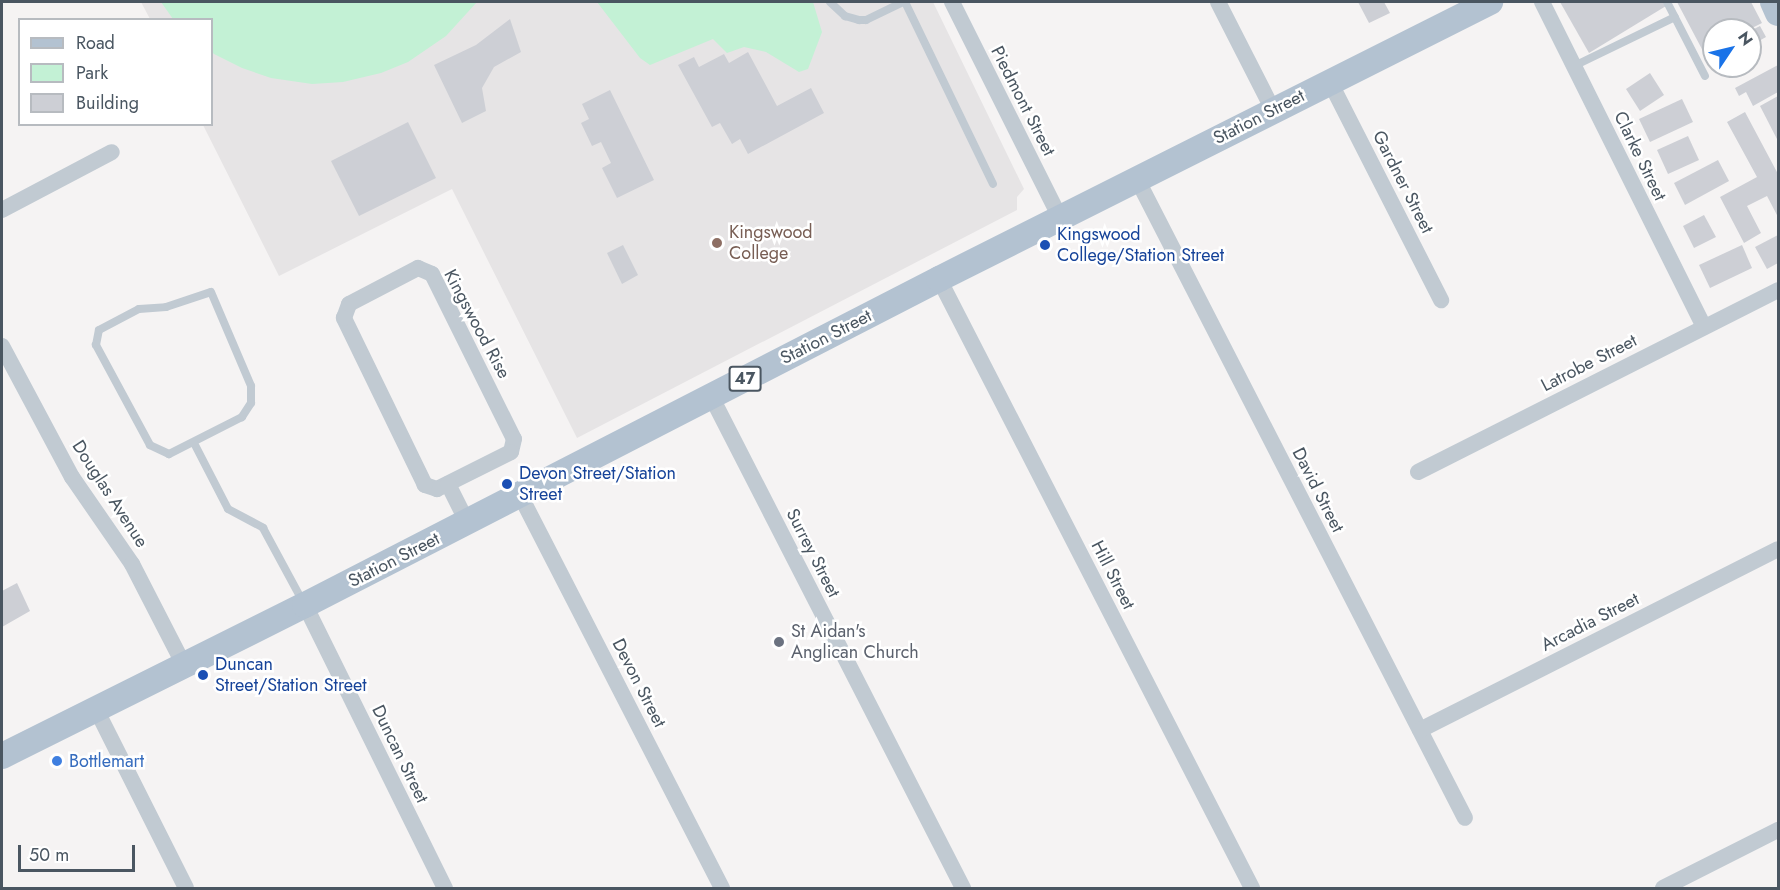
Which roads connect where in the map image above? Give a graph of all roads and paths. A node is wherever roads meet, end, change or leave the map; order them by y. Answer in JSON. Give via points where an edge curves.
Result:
{"nodes":[{"id":1,"x":830,"y":2,"type":"edge"},
{"id":2,"x":904,"y":2,"type":"edge"},
{"id":3,"x":952,"y":2,"type":"edge"},
{"id":4,"x":1218,"y":2,"type":"edge"},
{"id":5,"x":1488,"y":2,"type":"edge"},
{"id":6,"x":1542,"y":2,"type":"edge"},
{"id":7,"x":1667,"y":2,"type":"edge"},
{"id":8,"x":1773,"y":2,"type":"edge"},
{"id":9,"x":1779,"y":14,"type":"edge"},
{"id":10,"x":1675,"y":17,"type":"junction"},
{"id":11,"x":1574,"y":66,"type":"junction"},
{"id":12,"x":1702,"y":70,"type":"edge"},
{"id":13,"x":1330,"y":81,"type":"junction"},
{"id":14,"x":1274,"y":110,"type":"junction"},
{"id":15,"x":112,"y":152,"type":"dead end"},
{"id":16,"x":1137,"y":179,"type":"junction"},
{"id":17,"x":993,"y":184,"type":"dead end"},
{"id":18,"x":2,"y":210,"type":"edge"},
{"id":19,"x":1060,"y":218,"type":"junction"},
{"id":20,"x":939,"y":279,"type":"junction"},
{"id":21,"x":1779,"y":290,"type":"edge"},
{"id":22,"x":1441,"y":300,"type":"dead end"},
{"id":23,"x":1704,"y":327,"type":"junction"},
{"id":24,"x":2,"y":346,"type":"edge"},
{"id":25,"x":711,"y":396,"type":"junction"},
{"id":26,"x":194,"y":443,"type":"junction"},
{"id":27,"x":1418,"y":472,"type":"dead end"},
{"id":28,"x":448,"y":484,"type":"junction"},
{"id":29,"x":520,"y":495,"type":"junction"},
{"id":30,"x":467,"y":522,"type":"junction"},
{"id":31,"x":1779,"y":549,"type":"edge"},
{"id":32,"x":305,"y":605,"type":"junction"},
{"id":33,"x":184,"y":665,"type":"junction"},
{"id":34,"x":96,"y":710,"type":"junction"},
{"id":35,"x":1420,"y":730,"type":"junction"},
{"id":36,"x":3,"y":752,"type":"edge"},
{"id":37,"x":1465,"y":818,"type":"dead end"},
{"id":38,"x":1779,"y":830,"type":"edge"},
{"id":39,"x":186,"y":888,"type":"edge"},
{"id":40,"x":445,"y":888,"type":"edge"},
{"id":41,"x":722,"y":888,"type":"edge"},
{"id":42,"x":963,"y":888,"type":"edge"},
{"id":43,"x":1252,"y":888,"type":"edge"},
{"id":44,"x":1663,"y":888,"type":"edge"}],
"edges":[{"from":1,"to":2,"type":"lane","via":[[845,16],[866,20]]},
{"from":2,"to":17,"type":"lane"},
{"from":3,"to":19,"type":"street","name":"Piedmont Street"},
{"from":4,"to":14,"type":"street"},
{"from":5,"to":13,"type":"main road","name":"Station Street","number":"47"},
{"from":6,"to":11,"type":"street","name":"Clarke Street"},
{"from":7,"to":10,"type":"lane"},
{"from":8,"to":9,"type":"main road"},
{"from":10,"to":11,"type":"lane"},
{"from":10,"to":12,"type":"lane"},
{"from":11,"to":23,"type":"street","name":"Clarke Street"},
{"from":13,"to":14,"type":"main road","name":"Station Street","number":"47"},
{"from":13,"to":22,"type":"street","name":"Gardner Street"},
{"from":14,"to":16,"type":"main road","name":"Station Street","number":"47"},
{"from":15,"to":18,"type":"street"},
{"from":16,"to":19,"type":"main road","name":"Station Street","number":"47"},
{"from":16,"to":35,"type":"street","name":"David Street"},
{"from":19,"to":20,"type":"main road","name":"Station Street","number":"47"},
{"from":20,"to":25,"type":"main road","name":"Station Street","number":"47"},
{"from":20,"to":43,"type":"street","name":"Hill Street"},
{"from":21,"to":23,"type":"street","name":"Latrobe Street"},
{"from":23,"to":27,"type":"street","name":"Latrobe Street"},
{"from":24,"to":33,"type":"street","name":"Douglas Avenue","via":[[72,477],[132,564]]},
{"from":25,"to":29,"type":"main road","name":"Station Street","number":"47"},
{"from":25,"to":42,"type":"street","name":"Surrey Street"},
{"from":26,"to":26,"type":"lane","via":[[169,454],[150,445],[96,345],[99,330],[139,309],[166,307],[211,292],[251,386],[251,403],[242,417]]},
{"from":26,"to":32,"type":"lane","via":[[228,509],[263,528]]},
{"from":28,"to":28,"type":"street","name":"Kingswood Rise","via":[[437,489],[425,485],[344,318],[349,304],[417,268],[432,274],[514,439],[511,452]]},
{"from":28,"to":30,"type":"street"},
{"from":29,"to":30,"type":"main road","name":"Station Street","number":"47"},
{"from":29,"to":41,"type":"street","name":"Devon Street"},
{"from":30,"to":32,"type":"main road","name":"Station Street","number":"47"},
{"from":31,"to":35,"type":"street","name":"Arcadia Street"},
{"from":32,"to":33,"type":"main road","name":"Station Street","number":"47"},
{"from":32,"to":40,"type":"street","name":"Duncan Street"},
{"from":33,"to":34,"type":"main road","name":"Station Street","number":"47"},
{"from":34,"to":36,"type":"main road","name":"Station Street","number":"47"},
{"from":34,"to":39,"type":"street"},
{"from":35,"to":37,"type":"street","name":"David Street"},
{"from":38,"to":44,"type":"street"}]}
